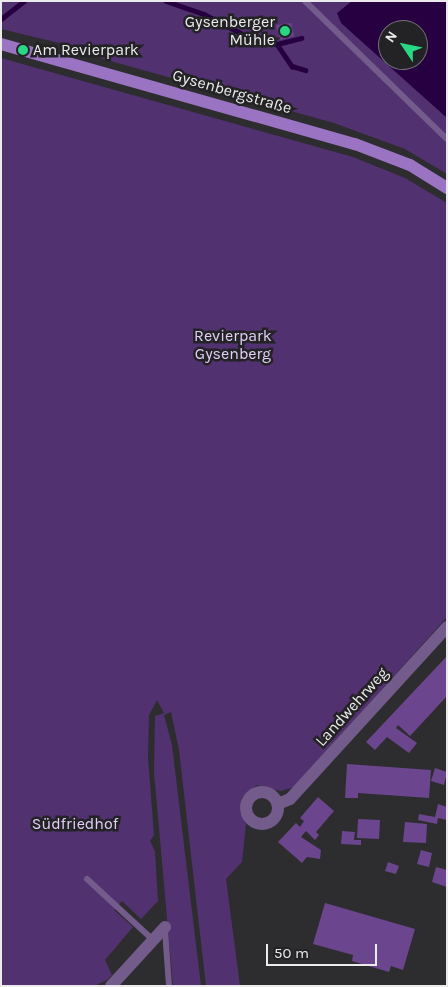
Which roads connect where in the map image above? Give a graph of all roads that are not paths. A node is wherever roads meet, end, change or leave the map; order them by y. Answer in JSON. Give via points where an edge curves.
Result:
{"nodes":[{"id":1,"x":305,"y":1,"type":"edge"},
{"id":2,"x":1,"y":44,"type":"edge"},
{"id":3,"x":447,"y":139,"type":"edge"},
{"id":4,"x":447,"y":188,"type":"edge"},
{"id":5,"x":447,"y":627,"type":"edge"},
{"id":6,"x":278,"y":804,"type":"dead end"},
{"id":7,"x":87,"y":879,"type":"dead end"},
{"id":8,"x":165,"y":927,"type":"joint"},
{"id":9,"x":153,"y":940,"type":"junction"},
{"id":10,"x":111,"y":986,"type":"edge"},
{"id":11,"x":169,"y":986,"type":"edge"}],
"edges":[{"from":1,"to":3,"type":"lane"},
{"from":2,"to":4,"type":"street","name":"Gysenbergstraße","via":[[356,144],[410,165]]},
{"from":5,"to":6,"type":"street","name":"Landwehrweg","via":[[290,799]]},
{"from":7,"to":9,"type":"lane"},
{"from":8,"to":9,"type":"street"},
{"from":8,"to":11,"type":"lane"},
{"from":9,"to":10,"type":"street"}]}
